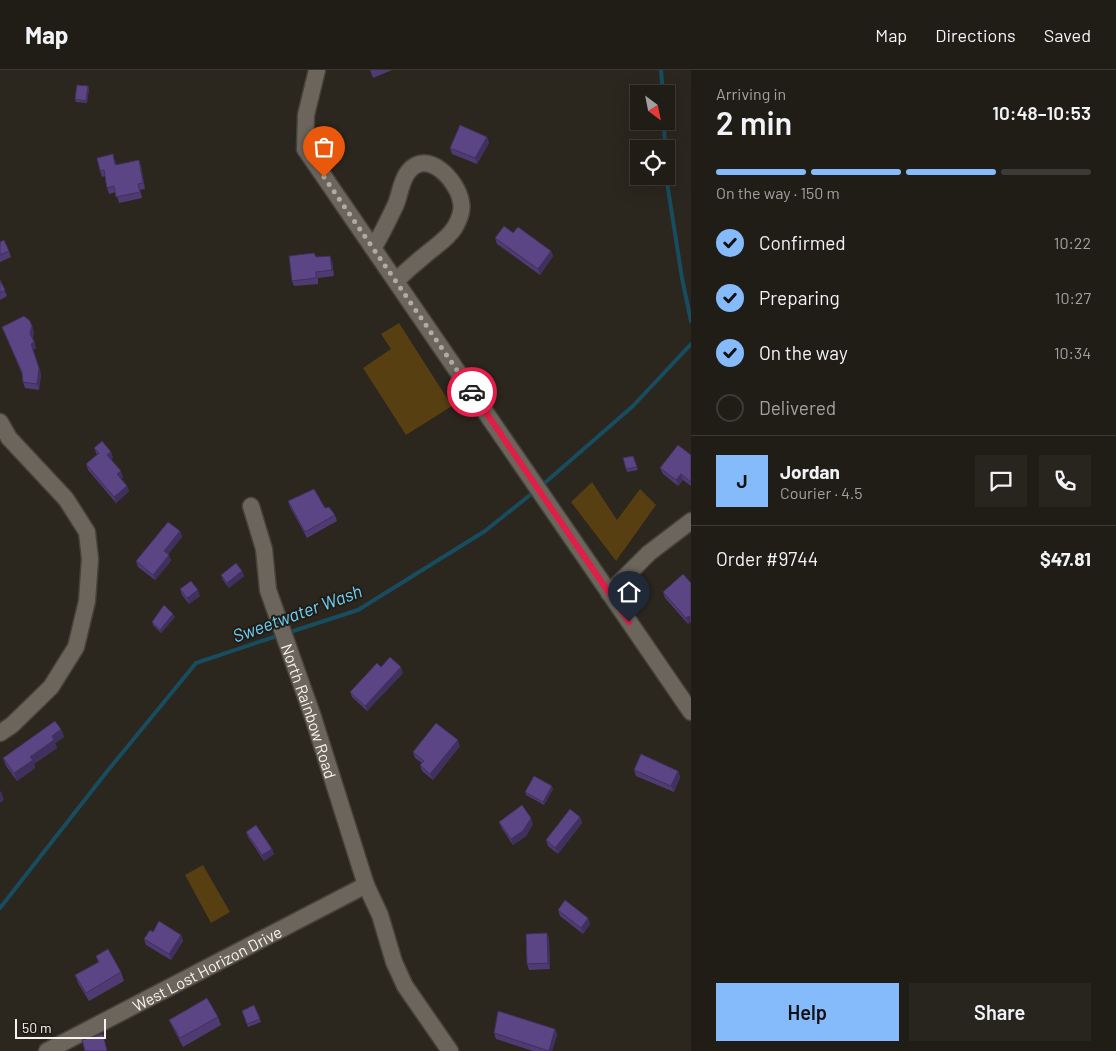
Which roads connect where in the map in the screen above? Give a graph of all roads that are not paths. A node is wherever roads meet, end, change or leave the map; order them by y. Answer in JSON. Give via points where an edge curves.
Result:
{"nodes":[{"id":1,"x":317,"y":70,"type":"edge"},
{"id":2,"x":373,"y":248,"type":"junction"},
{"id":3,"x":396,"y":282,"type":"junction"},
{"id":4,"x":0,"y":422,"type":"edge"},
{"id":5,"x":251,"y":506,"type":"dead end"},
{"id":6,"x":691,"y":521,"type":"edge"},
{"id":7,"x":609,"y":592,"type":"junction"},
{"id":8,"x":691,"y":712,"type":"edge"},
{"id":9,"x":0,"y":733,"type":"edge"},
{"id":10,"x":366,"y":885,"type":"junction"},
{"id":11,"x":72,"y":1045,"type":"edge"},
{"id":12,"x":47,"y":1051,"type":"edge"},
{"id":13,"x":450,"y":1051,"type":"edge"}],
"edges":[{"from":1,"to":2,"type":"street","via":[[306,115],[305,149]]},
{"from":2,"to":3,"type":"street"},
{"from":2,"to":3,"type":"street","via":[[397,202],[408,171],[418,163],[429,162],[442,170],[461,201],[455,228]]},
{"from":3,"to":7,"type":"street"},
{"from":4,"to":9,"type":"street","via":[[9,438],[66,499],[86,532],[90,559],[87,601],[76,646],[51,688]]},
{"from":5,"to":10,"type":"street","name":"North Rainbow Road","via":[[264,549],[268,590],[313,717]]},
{"from":6,"to":7,"type":"street","via":[[649,553]]},
{"from":7,"to":8,"type":"street"},
{"from":10,"to":11,"type":"street","name":"West Lost Horizon Drive"},
{"from":10,"to":13,"type":"street","name":"North Rainbow Road","via":[[405,986]]},
{"from":11,"to":12,"type":"street","name":"West Lost Horizon Drive"}]}
